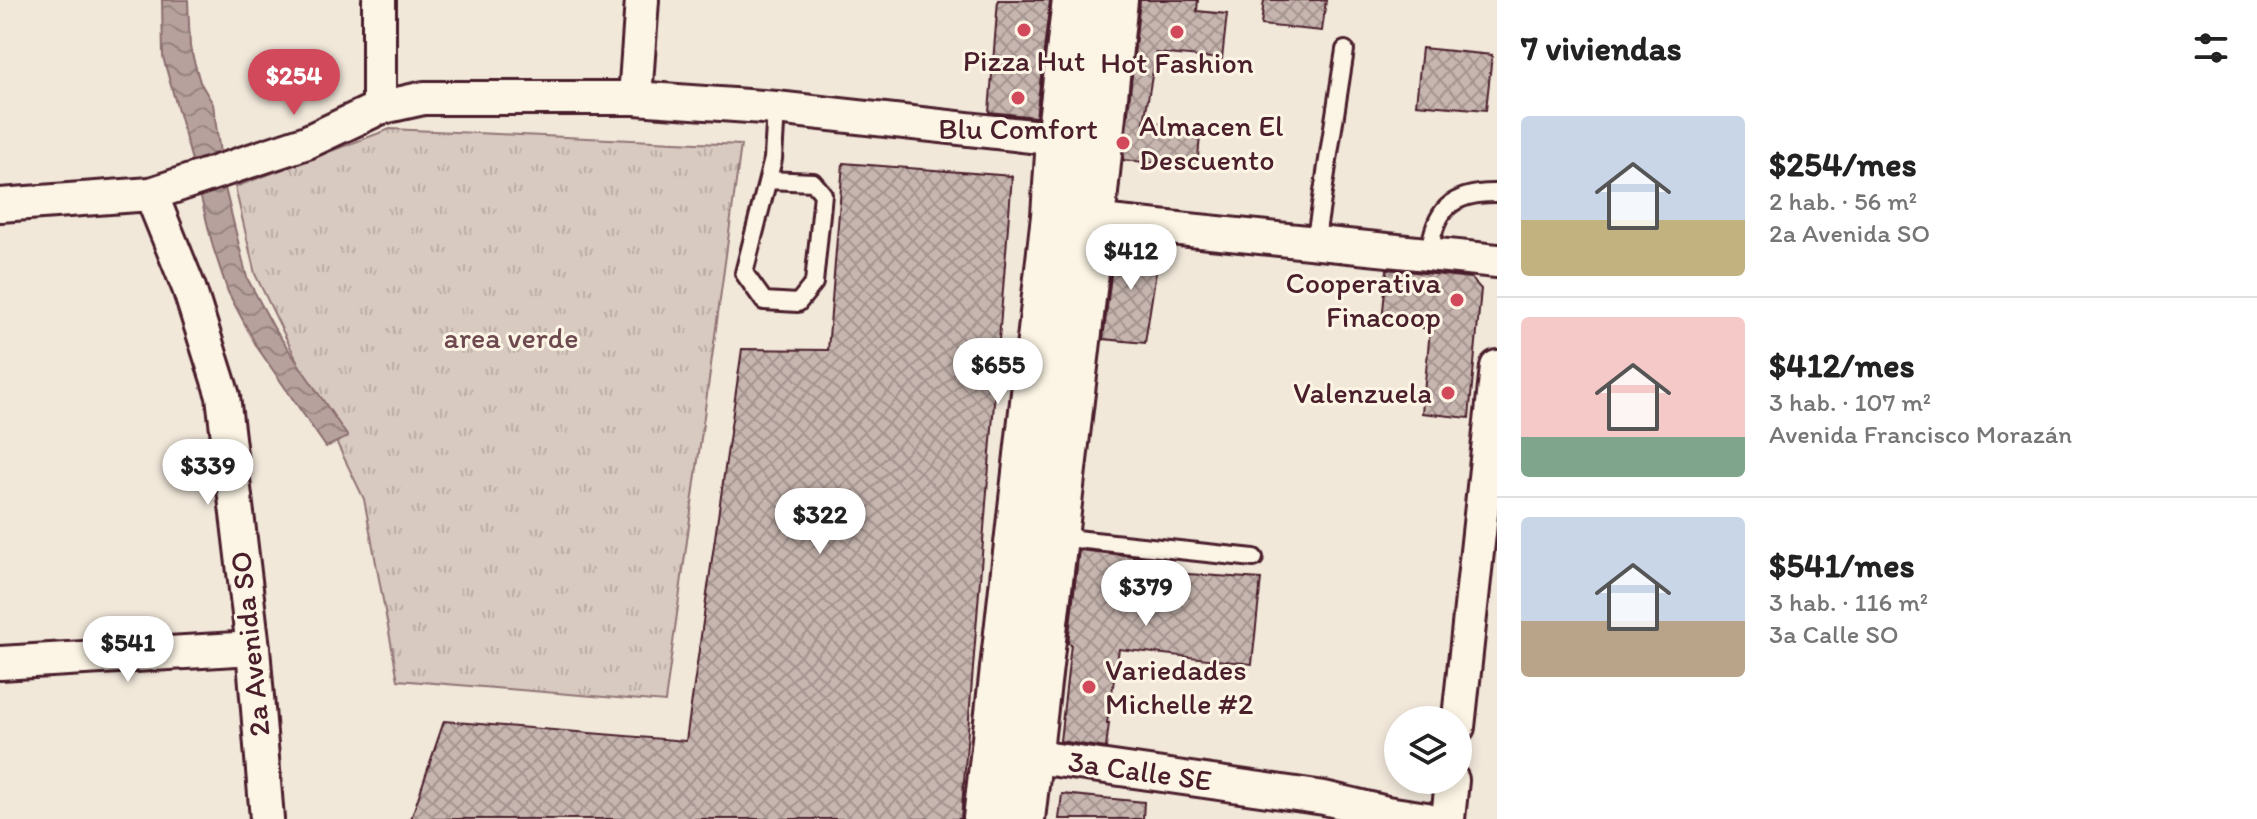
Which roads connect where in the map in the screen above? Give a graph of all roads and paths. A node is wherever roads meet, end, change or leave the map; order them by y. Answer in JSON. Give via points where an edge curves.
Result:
{"nodes":[{"id":1,"x":379,"y":0,"type":"edge"},
{"id":2,"x":642,"y":0,"type":"edge"},
{"id":3,"x":1075,"y":0,"type":"edge"},
{"id":4,"x":1115,"y":0,"type":"edge"},
{"id":5,"x":1345,"y":50,"type":"dead end"},
{"id":6,"x":635,"y":98,"type":"junction"},
{"id":7,"x":379,"y":108,"type":"junction"},
{"id":8,"x":776,"y":108,"type":"junction"},
{"id":9,"x":1080,"y":144,"type":"junction"},
{"id":10,"x":768,"y":180,"type":"junction"},
{"id":11,"x":164,"y":190,"type":"junction"},
{"id":12,"x":1497,"y":193,"type":"edge"},
{"id":13,"x":0,"y":205,"type":"edge"},
{"id":14,"x":1073,"y":219,"type":"junction"},
{"id":15,"x":1315,"y":244,"type":"junction"},
{"id":16,"x":1429,"y":255,"type":"junction"},
{"id":17,"x":1497,"y":261,"type":"edge"},
{"id":18,"x":1497,"y":367,"type":"edge"},
{"id":19,"x":1055,"y":537,"type":"junction"},
{"id":20,"x":1254,"y":558,"type":"dead end"},
{"id":21,"x":253,"y":648,"type":"junction"},
{"id":22,"x":0,"y":663,"type":"edge"},
{"id":23,"x":1460,"y":706,"type":"edge"},
{"id":24,"x":1012,"y":753,"type":"junction"},
{"id":25,"x":1451,"y":794,"type":"edge"},
{"id":26,"x":1323,"y":809,"type":"edge"},
{"id":27,"x":1387,"y":816,"type":"edge"},
{"id":28,"x":267,"y":819,"type":"edge"},
{"id":29,"x":986,"y":819,"type":"edge"},
{"id":30,"x":1022,"y":819,"type":"edge"},
{"id":31,"x":1427,"y":819,"type":"edge"},
{"id":32,"x":1448,"y":819,"type":"edge"}],
"edges":[{"from":1,"to":7,"type":"street"},
{"from":2,"to":6,"type":"street"},
{"from":3,"to":9,"type":"main road"},
{"from":4,"to":9,"type":"main road"},
{"from":5,"to":15,"type":"lane"},
{"from":6,"to":7,"type":"street","via":[[424,98]]},
{"from":6,"to":8,"type":"street"},
{"from":7,"to":11,"type":"street","via":[[307,142]]},
{"from":8,"to":9,"type":"street"},
{"from":8,"to":10,"type":"lane"},
{"from":9,"to":14,"type":"main road"},
{"from":10,"to":10,"type":"lane","via":[[744,273],[764,301],[798,303],[814,283],[823,194],[813,182]]},
{"from":11,"to":13,"type":"street"},
{"from":11,"to":21,"type":"street","name":"2a Avenida SO","via":[[223,396]]},
{"from":12,"to":16,"type":"lane","via":[[1459,199],[1440,213],[1431,231]]},
{"from":14,"to":15,"type":"street"},
{"from":14,"to":19,"type":"main road"},
{"from":14,"to":24,"type":"main road"},
{"from":15,"to":16,"type":"street"},
{"from":16,"to":17,"type":"street"},
{"from":18,"to":23,"type":"street"},
{"from":19,"to":20,"type":"lane"},
{"from":19,"to":24,"type":"main road"},
{"from":21,"to":22,"type":"street"},
{"from":21,"to":28,"type":"street","name":"2a Avenida SO"},
{"from":24,"to":26,"type":"street","name":"3a Calle SE"},
{"from":24,"to":29,"type":"main road"},
{"from":24,"to":30,"type":"main road"},
{"from":25,"to":32,"type":"street"},
{"from":26,"to":27,"type":"street","name":"3a Calle SE"},
{"from":27,"to":31,"type":"street","name":"3a Calle SE"}]}
